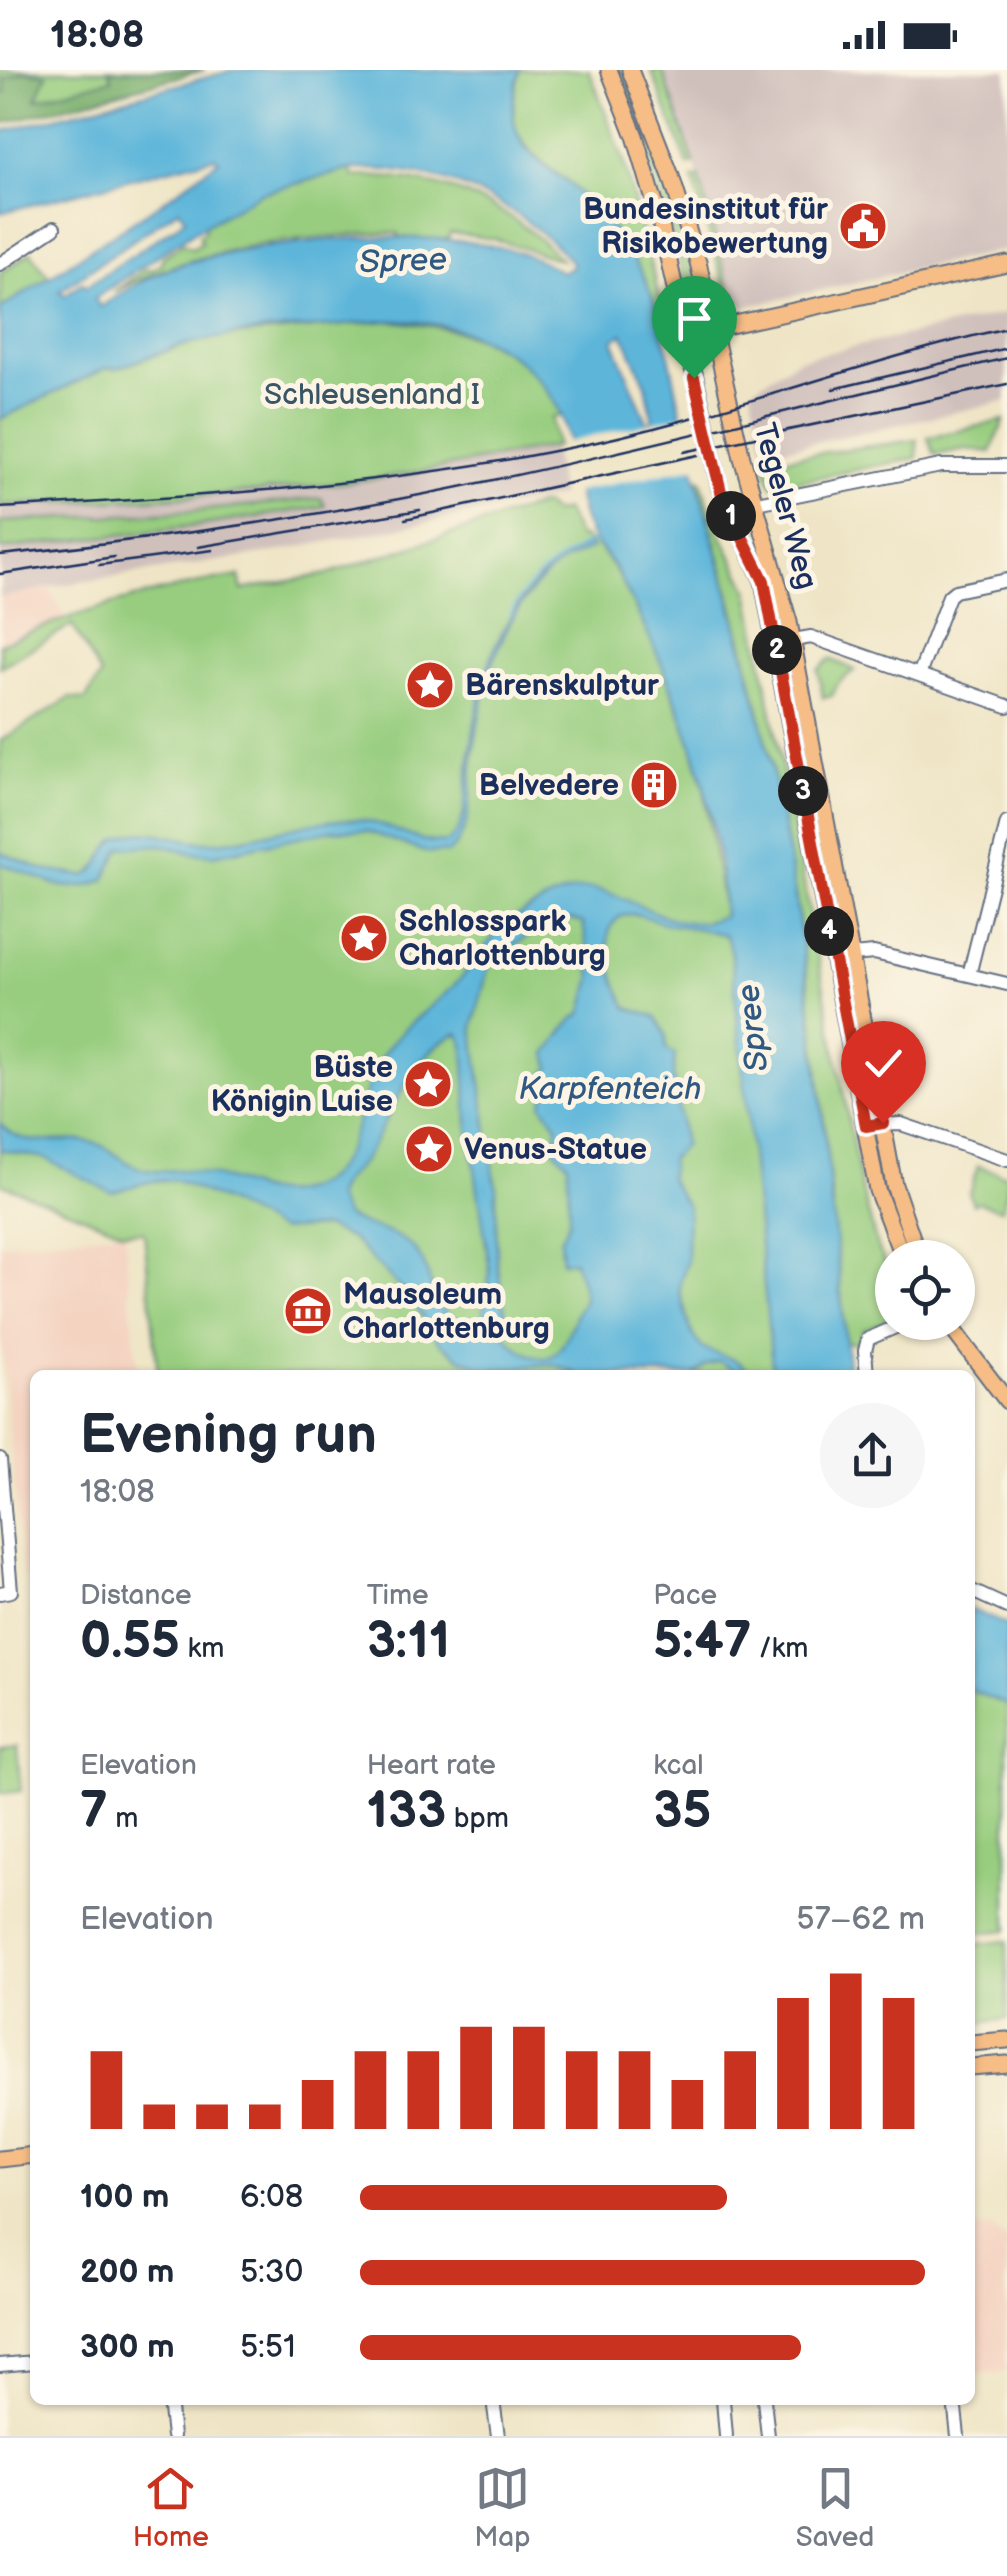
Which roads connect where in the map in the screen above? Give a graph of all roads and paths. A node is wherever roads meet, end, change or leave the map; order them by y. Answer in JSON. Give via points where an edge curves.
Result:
{"nodes":[{"id":1,"x":609,"y":70,"type":"edge"},
{"id":2,"x":630,"y":70,"type":"edge"},
{"id":3,"x":54,"y":228,"type":"dead end"},
{"id":4,"x":0,"y":264,"type":"edge"},
{"id":5,"x":1007,"y":264,"type":"edge"},
{"id":6,"x":713,"y":329,"type":"junction"},
{"id":7,"x":685,"y":336,"type":"junction"},
{"id":8,"x":1007,"y":466,"type":"edge"},
{"id":9,"x":755,"y":504,"type":"junction"},
{"id":10,"x":727,"y":509,"type":"junction"},
{"id":11,"x":1007,"y":580,"type":"edge"},
{"id":12,"x":793,"y":640,"type":"junction"},
{"id":13,"x":776,"y":643,"type":"junction"},
{"id":14,"x":919,"y":675,"type":"junction"},
{"id":15,"x":1007,"y":706,"type":"edge"},
{"id":16,"x":1007,"y":823,"type":"edge"},
{"id":17,"x":852,"y":954,"type":"junction"},
{"id":18,"x":834,"y":958,"type":"junction"},
{"id":19,"x":969,"y":974,"type":"junction"},
{"id":20,"x":1007,"y":984,"type":"edge"},
{"id":21,"x":883,"y":1123,"type":"junction"},
{"id":22,"x":866,"y":1126,"type":"junction"},
{"id":23,"x":1007,"y":1160,"type":"edge"},
{"id":24,"x":896,"y":1240,"type":"edge"},
{"id":25,"x":913,"y":1240,"type":"edge"},
{"id":26,"x":875,"y":1336,"type":"edge"},
{"id":27,"x":961,"y":1340,"type":"edge"},
{"id":28,"x":866,"y":1370,"type":"edge"},
{"id":29,"x":1007,"y":1401,"type":"edge"},
{"id":30,"x":0,"y":1460,"type":"edge"},
{"id":31,"x":6,"y":1592,"type":"edge"},
{"id":32,"x":975,"y":1592,"type":"edge"},
{"id":33,"x":1007,"y":1607,"type":"edge"},
{"id":34,"x":1007,"y":2040,"type":"edge"},
{"id":35,"x":975,"y":2043,"type":"edge"},
{"id":36,"x":1007,"y":2064,"type":"edge"},
{"id":37,"x":975,"y":2067,"type":"edge"},
{"id":38,"x":30,"y":2156,"type":"edge"},
{"id":39,"x":0,"y":2159,"type":"edge"},
{"id":40,"x":30,"y":2362,"type":"edge"},
{"id":41,"x":0,"y":2365,"type":"edge"},
{"id":42,"x":169,"y":2405,"type":"edge"},
{"id":43,"x":494,"y":2405,"type":"edge"},
{"id":44,"x":723,"y":2405,"type":"edge"},
{"id":45,"x":765,"y":2405,"type":"edge"},
{"id":46,"x":955,"y":2405,"type":"edge"},
{"id":47,"x":173,"y":2436,"type":"edge"},
{"id":48,"x":498,"y":2436,"type":"edge"},
{"id":49,"x":726,"y":2436,"type":"edge"},
{"id":50,"x":768,"y":2436,"type":"edge"},
{"id":51,"x":958,"y":2436,"type":"edge"}],
"edges":[{"from":1,"to":7,"type":"main road","name":"Tegeler Weg","via":[[649,182]]},
{"from":2,"to":6,"type":"main road","name":"Tegeler Weg","via":[[672,176]]},
{"from":3,"to":4,"type":"street"},
{"from":5,"to":6,"type":"main road"},
{"from":6,"to":7,"type":"main road"},
{"from":6,"to":9,"type":"main road","name":"Tegeler Weg"},
{"from":7,"to":10,"type":"main road","name":"Tegeler Weg"},
{"from":8,"to":9,"type":"street","via":[[942,466]]},
{"from":9,"to":10,"type":"street"},
{"from":9,"to":12,"type":"main road","name":"Tegeler Weg"},
{"from":10,"to":13,"type":"main road","name":"Tegeler Weg","via":[[764,581]]},
{"from":11,"to":14,"type":"street","via":[[948,596]]},
{"from":12,"to":13,"type":"street"},
{"from":12,"to":14,"type":"street","via":[[811,636]]},
{"from":12,"to":17,"type":"main road","name":"Tegeler Weg"},
{"from":13,"to":18,"type":"main road","name":"Tegeler Weg"},
{"from":14,"to":15,"type":"street"},
{"from":16,"to":19,"type":"street"},
{"from":17,"to":18,"type":"street"},
{"from":17,"to":19,"type":"street"},
{"from":17,"to":21,"type":"main road","name":"Tegeler Weg"},
{"from":18,"to":22,"type":"main road","name":"Tegeler Weg"},
{"from":19,"to":20,"type":"street"},
{"from":21,"to":22,"type":"street"},
{"from":21,"to":23,"type":"street"},
{"from":21,"to":25,"type":"main road","name":"Tegeler Weg"},
{"from":22,"to":24,"type":"main road","name":"Tegeler Weg"},
{"from":26,"to":28,"type":"street","via":[[864,1350]]},
{"from":27,"to":29,"type":"main road"},
{"from":30,"to":31,"type":"street"},
{"from":32,"to":33,"type":"street"},
{"from":34,"to":35,"type":"main road"},
{"from":36,"to":37,"type":"main road"},
{"from":38,"to":39,"type":"main road"},
{"from":40,"to":41,"type":"street"},
{"from":42,"to":47,"type":"street"},
{"from":43,"to":48,"type":"street"},
{"from":44,"to":49,"type":"street"},
{"from":45,"to":50,"type":"street"},
{"from":46,"to":51,"type":"street"}]}
